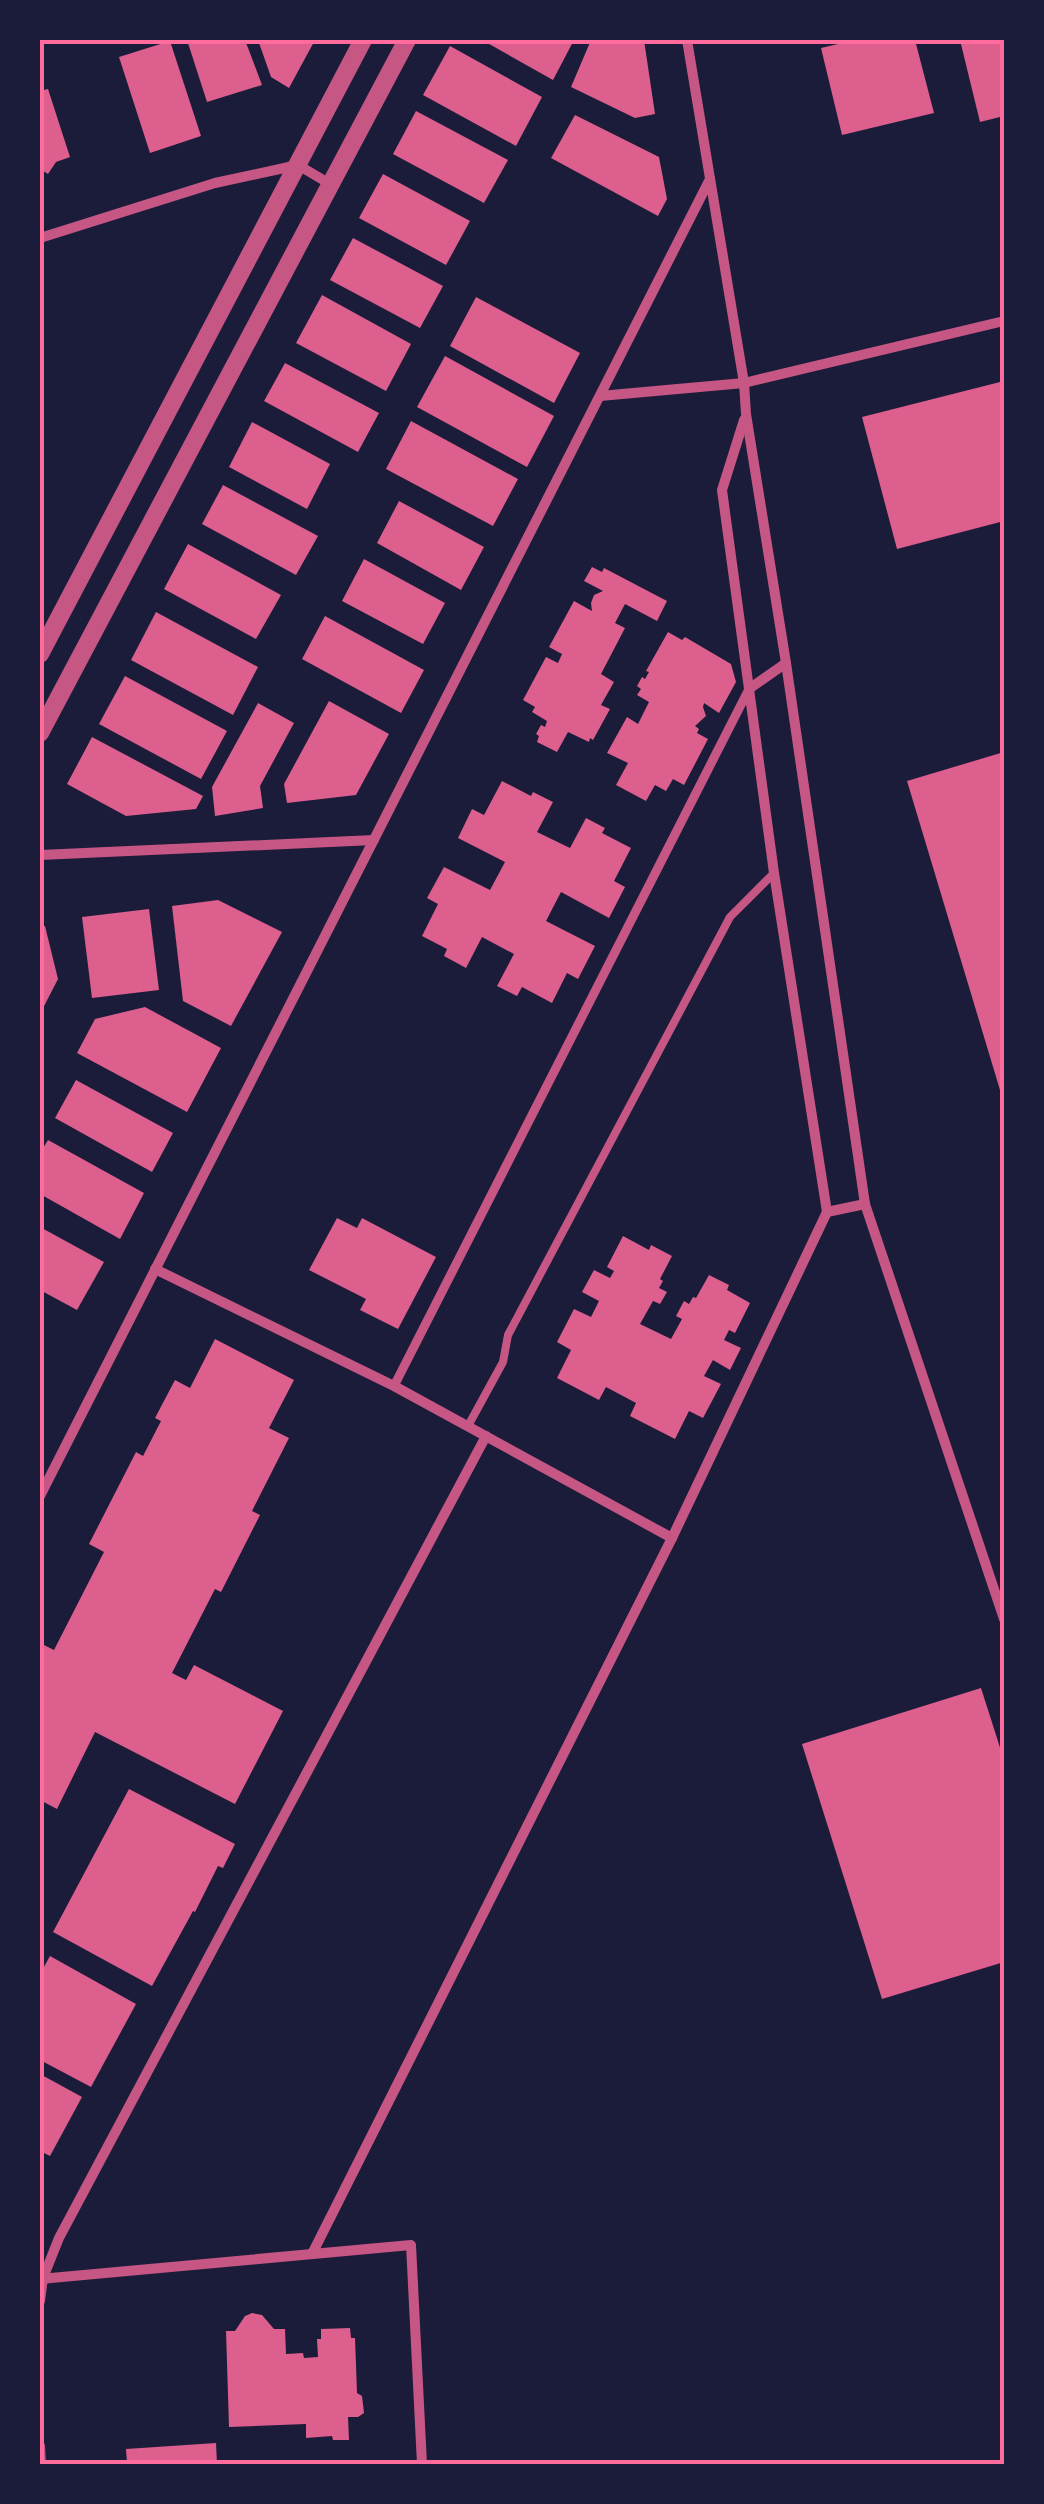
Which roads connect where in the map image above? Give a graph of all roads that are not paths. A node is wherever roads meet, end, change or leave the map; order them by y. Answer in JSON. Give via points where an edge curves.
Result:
{"nodes":[{"id":1,"x":363,"y":40,"type":"edge"},
{"id":2,"x":406,"y":40,"type":"edge"},
{"id":3,"x":686,"y":40,"type":"edge"},
{"id":4,"x":298,"y":164,"type":"junction"},
{"id":5,"x":710,"y":179,"type":"junction"},
{"id":6,"x":330,"y":184,"type":"junction"},
{"id":7,"x":40,"y":238,"type":"edge"},
{"id":8,"x":1004,"y":321,"type":"edge"},
{"id":9,"x":744,"y":383,"type":"junction"},
{"id":10,"x":600,"y":396,"type":"junction"},
{"id":11,"x":746,"y":414,"type":"junction"},
{"id":12,"x":40,"y":654,"type":"edge"},
{"id":13,"x":786,"y":662,"type":"junction"},
{"id":14,"x":750,"y":688,"type":"junction"},
{"id":15,"x":40,"y":733,"type":"edge"},
{"id":16,"x":374,"y":840,"type":"junction"},
{"id":17,"x":40,"y":855,"type":"edge"},
{"id":18,"x":774,"y":873,"type":"junction"},
{"id":19,"x":866,"y":1204,"type":"junction"},
{"id":20,"x":828,"y":1212,"type":"junction"},
{"id":21,"x":156,"y":1268,"type":"junction"},
{"id":22,"x":394,"y":1386,"type":"junction"},
{"id":23,"x":468,"y":1426,"type":"junction"},
{"id":24,"x":486,"y":1436,"type":"junction"},
{"id":25,"x":40,"y":1496,"type":"edge"},
{"id":26,"x":672,"y":1538,"type":"junction"},
{"id":27,"x":1004,"y":1620,"type":"edge"},
{"id":28,"x":312,"y":2254,"type":"junction"},
{"id":29,"x":42,"y":2278,"type":"edge"},
{"id":30,"x":40,"y":2301,"type":"edge"},
{"id":31,"x":40,"y":2446,"type":"edge"},
{"id":32,"x":41,"y":2464,"type":"edge"},
{"id":33,"x":422,"y":2464,"type":"edge"}],
"edges":[{"from":1,"to":4,"type":"street"},
{"from":2,"to":6,"type":"street"},
{"from":3,"to":5,"type":"street"},
{"from":4,"to":6,"type":"street"},
{"from":4,"to":7,"type":"street"},
{"from":4,"to":12,"type":"street"},
{"from":5,"to":9,"type":"street"},
{"from":5,"to":10,"type":"street"},
{"from":6,"to":15,"type":"street"},
{"from":8,"to":9,"type":"street"},
{"from":9,"to":10,"type":"street"},
{"from":9,"to":11,"type":"street"},
{"from":10,"to":16,"type":"street"},
{"from":11,"to":13,"type":"street"},
{"from":11,"to":14,"type":"street","via":[[722,490]]},
{"from":13,"to":14,"type":"street"},
{"from":13,"to":19,"type":"street"},
{"from":14,"to":18,"type":"street"},
{"from":14,"to":22,"type":"street"},
{"from":16,"to":17,"type":"street"},
{"from":16,"to":21,"type":"street"},
{"from":18,"to":20,"type":"street"},
{"from":18,"to":23,"type":"lane","via":[[730,917],[508,1335],[503,1362]]},
{"from":19,"to":20,"type":"street"},
{"from":19,"to":27,"type":"street"},
{"from":20,"to":26,"type":"street"},
{"from":21,"to":22,"type":"street"},
{"from":21,"to":25,"type":"street"},
{"from":22,"to":23,"type":"street"},
{"from":23,"to":24,"type":"street"},
{"from":24,"to":26,"type":"street"},
{"from":24,"to":29,"type":"street"},
{"from":26,"to":28,"type":"street"},
{"from":28,"to":29,"type":"street"},
{"from":28,"to":33,"type":"street","via":[[411,2245]]},
{"from":29,"to":30,"type":"street"},
{"from":31,"to":32,"type":"street"}]}
